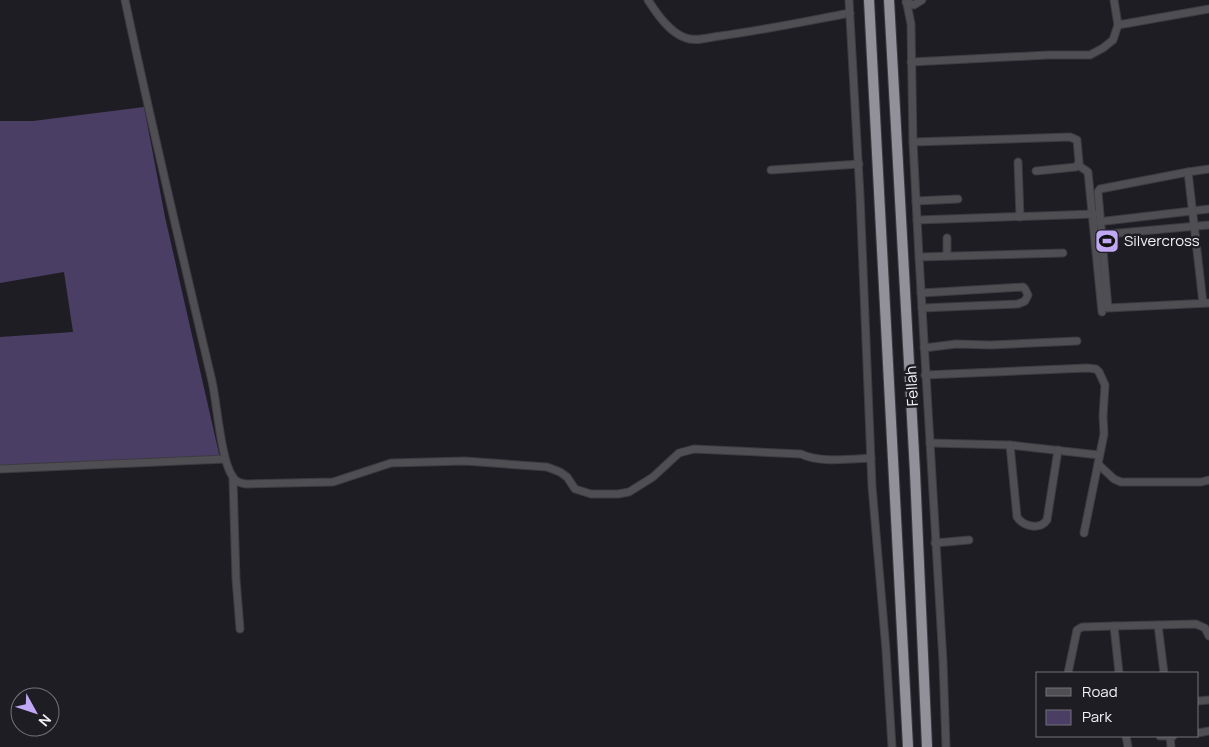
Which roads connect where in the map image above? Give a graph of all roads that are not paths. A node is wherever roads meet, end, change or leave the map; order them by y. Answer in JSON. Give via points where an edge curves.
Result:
{"nodes":[{"id":1,"x":125,"y":0,"type":"edge"},
{"id":2,"x":648,"y":0,"type":"edge"},
{"id":3,"x":849,"y":0,"type":"edge"},
{"id":4,"x":869,"y":0,"type":"edge"},
{"id":5,"x":889,"y":0,"type":"edge"},
{"id":6,"x":930,"y":0,"type":"edge"},
{"id":7,"x":1114,"y":0,"type":"edge"},
{"id":8,"x":906,"y":2,"type":"edge"},
{"id":9,"x":920,"y":2,"type":"edge"},
{"id":10,"x":1209,"y":9,"type":"edge"},
{"id":11,"x":850,"y":13,"type":"junction"},
{"id":12,"x":911,"y":24,"type":"junction"},
{"id":13,"x":1118,"y":25,"type":"junction"},
{"id":14,"x":911,"y":62,"type":"junction"},
{"id":15,"x":913,"y":142,"type":"junction"},
{"id":16,"x":1018,"y":162,"type":"dead end"},
{"id":17,"x":859,"y":164,"type":"junction"},
{"id":18,"x":1078,"y":165,"type":"junction"},
{"id":19,"x":1209,"y":169,"type":"edge"},
{"id":20,"x":771,"y":170,"type":"dead end"},
{"id":21,"x":1036,"y":171,"type":"dead end"},
{"id":22,"x":1188,"y":172,"type":"junction"},
{"id":23,"x":958,"y":199,"type":"dead end"},
{"id":24,"x":916,"y":201,"type":"junction"},
{"id":25,"x":1209,"y":209,"type":"edge"},
{"id":26,"x":1192,"y":211,"type":"junction"},
{"id":27,"x":1094,"y":214,"type":"junction"},
{"id":28,"x":1020,"y":217,"type":"junction"},
{"id":29,"x":917,"y":220,"type":"junction"},
{"id":30,"x":1097,"y":222,"type":"junction"},
{"id":31,"x":1209,"y":225,"type":"edge"},
{"id":32,"x":1194,"y":226,"type":"junction"},
{"id":33,"x":1098,"y":235,"type":"junction"},
{"id":34,"x":947,"y":238,"type":"dead end"},
{"id":35,"x":1063,"y":253,"type":"dead end"},
{"id":36,"x":947,"y":256,"type":"junction"},
{"id":37,"x":919,"y":257,"type":"junction"},
{"id":38,"x":921,"y":293,"type":"junction"},
{"id":39,"x":1206,"y":303,"type":"edge"},
{"id":40,"x":922,"y":308,"type":"junction"},
{"id":41,"x":1102,"y":312,"type":"dead end"},
{"id":42,"x":1078,"y":341,"type":"dead end"},
{"id":43,"x":924,"y":348,"type":"junction"},
{"id":44,"x":925,"y":375,"type":"junction"},
{"id":45,"x":930,"y":443,"type":"junction"},
{"id":46,"x":1010,"y":445,"type":"junction"},
{"id":47,"x":1058,"y":450,"type":"junction"},
{"id":48,"x":1099,"y":455,"type":"junction"},
{"id":49,"x":871,"y":458,"type":"junction"},
{"id":50,"x":226,"y":459,"type":"junction"},
{"id":51,"x":1098,"y":464,"type":"junction"},
{"id":52,"x":0,"y":468,"type":"edge"},
{"id":53,"x":234,"y":479,"type":"junction"},
{"id":54,"x":1209,"y":480,"type":"edge"},
{"id":55,"x":1084,"y":533,"type":"dead end"},
{"id":56,"x":969,"y":540,"type":"dead end"},
{"id":57,"x":935,"y":543,"type":"junction"},
{"id":58,"x":1158,"y":625,"type":"junction"},
{"id":59,"x":1114,"y":626,"type":"junction"},
{"id":60,"x":240,"y":629,"type":"dead end"},
{"id":61,"x":1209,"y":636,"type":"edge"},
{"id":62,"x":1068,"y":672,"type":"edge"},
{"id":63,"x":1119,"y":672,"type":"edge"},
{"id":64,"x":1164,"y":672,"type":"edge"},
{"id":65,"x":892,"y":747,"type":"edge"},
{"id":66,"x":908,"y":747,"type":"edge"},
{"id":67,"x":927,"y":747,"type":"edge"},
{"id":68,"x":946,"y":747,"type":"edge"}],
"edges":[{"from":1,"to":50,"type":"street","via":[[212,383]]},
{"from":2,"to":11,"type":"street","via":[[673,30],[692,40]]},
{"from":3,"to":11,"type":"street"},
{"from":4,"to":66,"type":"highway"},
{"from":5,"to":67,"type":"highway"},
{"from":6,"to":9,"type":"street"},
{"from":7,"to":13,"type":"street"},
{"from":8,"to":9,"type":"street","name":"Fellah"},
{"from":8,"to":12,"type":"street","name":"Fellah"},
{"from":9,"to":12,"type":"street","name":"Fellah"},
{"from":10,"to":13,"type":"street"},
{"from":11,"to":17,"type":"street"},
{"from":12,"to":14,"type":"street","name":"Fellah"},
{"from":13,"to":14,"type":"street","via":[[1113,40],[1090,55]]},
{"from":14,"to":15,"type":"street","name":"Fellah"},
{"from":15,"to":18,"type":"street","via":[[1075,138]]},
{"from":15,"to":24,"type":"street","name":"Fellah"},
{"from":16,"to":28,"type":"street"},
{"from":17,"to":20,"type":"street"},
{"from":17,"to":49,"type":"street"},
{"from":18,"to":21,"type":"street"},
{"from":18,"to":27,"type":"street","via":[[1088,172]]},
{"from":19,"to":22,"type":"street"},
{"from":22,"to":26,"type":"street"},
{"from":22,"to":30,"type":"street","via":[[1100,189]]},
{"from":23,"to":24,"type":"street"},
{"from":24,"to":29,"type":"street","name":"Fellah"},
{"from":25,"to":26,"type":"street"},
{"from":26,"to":30,"type":"street"},
{"from":26,"to":32,"type":"street"},
{"from":27,"to":28,"type":"street"},
{"from":27,"to":30,"type":"street"},
{"from":28,"to":29,"type":"street"},
{"from":29,"to":37,"type":"street","name":"Fellah"},
{"from":30,"to":33,"type":"street"},
{"from":31,"to":32,"type":"street"},
{"from":32,"to":33,"type":"street"},
{"from":32,"to":39,"type":"street"},
{"from":33,"to":39,"type":"street","via":[[1108,308]]},
{"from":33,"to":41,"type":"street"},
{"from":34,"to":36,"type":"street"},
{"from":35,"to":36,"type":"street"},
{"from":36,"to":37,"type":"street"},
{"from":37,"to":38,"type":"street","name":"Fellah"},
{"from":38,"to":40,"type":"street","name":"Fellah"},
{"from":38,"to":40,"type":"street","via":[[1022,287],[1028,295],[1018,304]]},
{"from":40,"to":43,"type":"street","name":"Fellah"},
{"from":42,"to":43,"type":"street","via":[[956,344]]},
{"from":43,"to":44,"type":"street","name":"Fellah"},
{"from":44,"to":45,"type":"street","name":"Fellah"},
{"from":44,"to":48,"type":"street","via":[[1096,370],[1105,385],[1104,441]]},
{"from":45,"to":46,"type":"street"},
{"from":45,"to":57,"type":"street","name":"Fellah"},
{"from":46,"to":47,"type":"street"},
{"from":46,"to":47,"type":"street","via":[[1017,517],[1032,526],[1042,525],[1048,520]]},
{"from":47,"to":48,"type":"street"},
{"from":48,"to":51,"type":"street"},
{"from":49,"to":53,"type":"street","via":[[826,459],[800,454],[694,449],[679,453],[653,477],[629,492],[603,495],[575,489],[568,477],[547,467],[474,462],[392,463],[344,480],[323,483],[246,484]]},
{"from":49,"to":65,"type":"street"},
{"from":50,"to":52,"type":"street"},
{"from":50,"to":53,"type":"street"},
{"from":51,"to":54,"type":"street","via":[[1121,482]]},
{"from":51,"to":55,"type":"street"},
{"from":53,"to":60,"type":"street"},
{"from":56,"to":57,"type":"street"},
{"from":57,"to":68,"type":"street","name":"Fellah"},
{"from":58,"to":59,"type":"street"},
{"from":58,"to":61,"type":"street","via":[[1196,624],[1205,628]]},
{"from":58,"to":64,"type":"street"},
{"from":59,"to":62,"type":"street","via":[[1076,630]]},
{"from":59,"to":63,"type":"street"}]}
